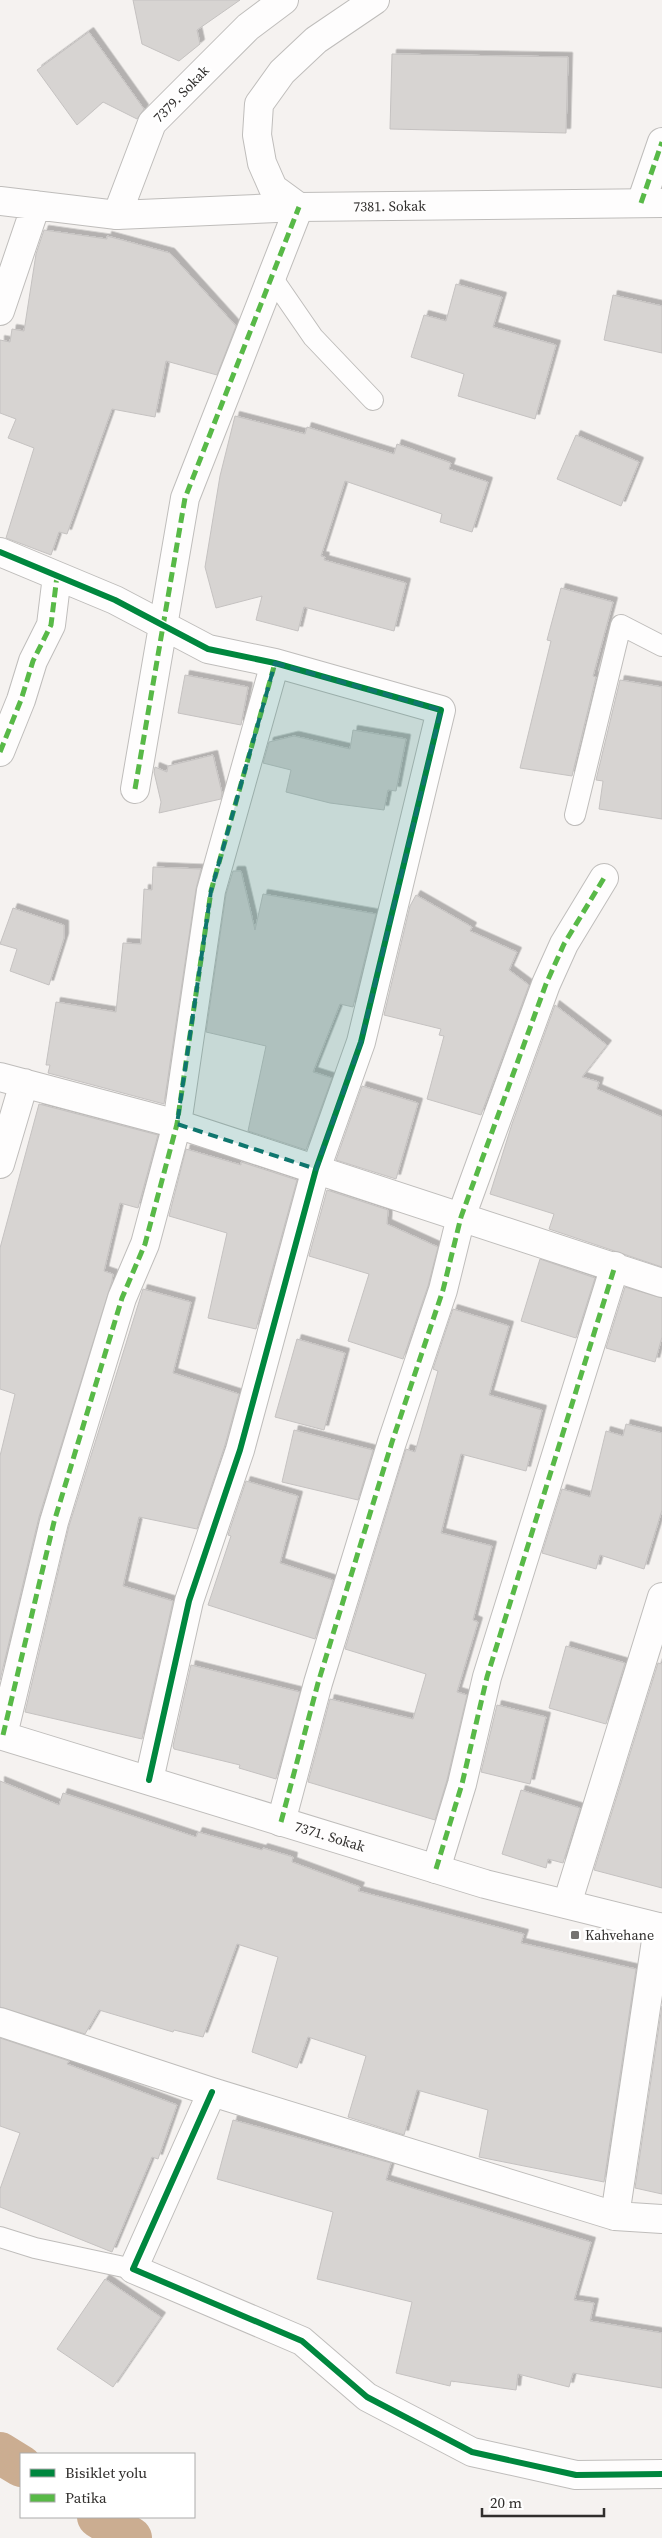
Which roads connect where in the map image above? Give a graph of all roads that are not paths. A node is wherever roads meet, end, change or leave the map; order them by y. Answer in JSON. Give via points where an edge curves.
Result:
{"nodes":[{"id":1,"x":284,"y":0,"type":"edge"},
{"id":2,"x":375,"y":0,"type":"edge"},
{"id":3,"x":662,"y":142,"type":"edge"},
{"id":4,"x":0,"y":201,"type":"edge"},
{"id":5,"x":651,"y":203,"type":"edge"},
{"id":6,"x":36,"y":205,"type":"junction"},
{"id":7,"x":298,"y":208,"type":"junction"},
{"id":8,"x":117,"y":216,"type":"junction"},
{"id":9,"x":271,"y":276,"type":"junction"},
{"id":10,"x":0,"y":310,"type":"edge"},
{"id":11,"x":373,"y":400,"type":"dead end"},
{"id":12,"x":0,"y":552,"type":"edge"},
{"id":13,"x":57,"y":576,"type":"junction"},
{"id":14,"x":162,"y":625,"type":"junction"},
{"id":15,"x":662,"y":646,"type":"edge"},
{"id":16,"x":275,"y":663,"type":"junction"},
{"id":17,"x":0,"y":752,"type":"edge"},
{"id":18,"x":135,"y":789,"type":"dead end"},
{"id":19,"x":575,"y":815,"type":"dead end"},
{"id":20,"x":604,"y":878,"type":"dead end"},
{"id":21,"x":12,"y":1080,"type":"edge"},
{"id":22,"x":177,"y":1124,"type":"junction"},
{"id":23,"x":0,"y":1164,"type":"edge"},
{"id":24,"x":316,"y":1170,"type":"junction"},
{"id":25,"x":461,"y":1216,"type":"junction"},
{"id":26,"x":615,"y":1266,"type":"junction"},
{"id":27,"x":662,"y":1282,"type":"edge"},
{"id":28,"x":662,"y":1597,"type":"edge"},
{"id":29,"x":1,"y":1735,"type":"edge"},
{"id":30,"x":149,"y":1780,"type":"junction"},
{"id":31,"x":281,"y":1822,"type":"junction"},
{"id":32,"x":436,"y":1870,"type":"junction"},
{"id":33,"x":567,"y":1904,"type":"junction"},
{"id":34,"x":660,"y":1928,"type":"edge"},
{"id":35,"x":0,"y":2022,"type":"edge"},
{"id":36,"x":212,"y":2092,"type":"junction"},
{"id":37,"x":615,"y":2216,"type":"junction"},
{"id":38,"x":662,"y":2219,"type":"edge"},
{"id":39,"x":0,"y":2237,"type":"edge"},
{"id":40,"x":133,"y":2269,"type":"junction"},
{"id":41,"x":662,"y":2474,"type":"edge"}],
"edges":[{"from":1,"to":8,"type":"street","name":"7379. Sokak","via":[[248,26],[152,123]]},
{"from":2,"to":7,"type":"street","via":[[316,40],[282,72],[259,104],[257,135],[262,163],[273,188]]},
{"from":3,"to":5,"type":"street"},
{"from":4,"to":6,"type":"street","name":"7381. Sokak"},
{"from":5,"to":7,"type":"street","name":"7381. Sokak"},
{"from":6,"to":8,"type":"street","name":"7381. Sokak"},
{"from":6,"to":10,"type":"street"},
{"from":7,"to":8,"type":"street","name":"7381. Sokak"},
{"from":7,"to":9,"type":"street"},
{"from":9,"to":11,"type":"lane","via":[[313,338]]},
{"from":9,"to":14,"type":"street","via":[[185,498]]},
{"from":12,"to":13,"type":"street"},
{"from":13,"to":14,"type":"street","via":[[115,600]]},
{"from":13,"to":17,"type":"street","via":[[51,625],[33,661]]},
{"from":14,"to":16,"type":"street","via":[[208,649]]},
{"from":14,"to":18,"type":"street"},
{"from":15,"to":19,"type":"lane","via":[[621,624]]},
{"from":16,"to":22,"type":"street","via":[[211,891]]},
{"from":16,"to":24,"type":"street","via":[[440,710],[361,1042]]},
{"from":20,"to":25,"type":"street","via":[[564,944],[546,984]]},
{"from":21,"to":22,"type":"street"},
{"from":21,"to":23,"type":"street"},
{"from":22,"to":24,"type":"street"},
{"from":22,"to":29,"type":"street","via":[[145,1244],[122,1298],[54,1522]]},
{"from":24,"to":25,"type":"street"},
{"from":24,"to":30,"type":"street","via":[[240,1450],[189,1601]]},
{"from":25,"to":26,"type":"street"},
{"from":25,"to":31,"type":"street","via":[[442,1290],[318,1683]]},
{"from":26,"to":27,"type":"street"},
{"from":26,"to":32,"type":"street","via":[[487,1677],[462,1784]]},
{"from":28,"to":33,"type":"street"},
{"from":29,"to":30,"type":"street","name":"7371. Sokak"},
{"from":30,"to":31,"type":"street","name":"7371. Sokak"},
{"from":31,"to":32,"type":"street","name":"7371. Sokak"},
{"from":32,"to":33,"type":"street","name":"7371. Sokak"},
{"from":33,"to":34,"type":"street","name":"7371. Sokak"},
{"from":34,"to":37,"type":"street"},
{"from":35,"to":36,"type":"street"},
{"from":36,"to":37,"type":"street"},
{"from":36,"to":40,"type":"street"},
{"from":37,"to":38,"type":"street"},
{"from":39,"to":40,"type":"lane","via":[[35,2248]]},
{"from":40,"to":41,"type":"street","via":[[302,2340],[367,2397],[472,2452],[576,2476]]}]}
